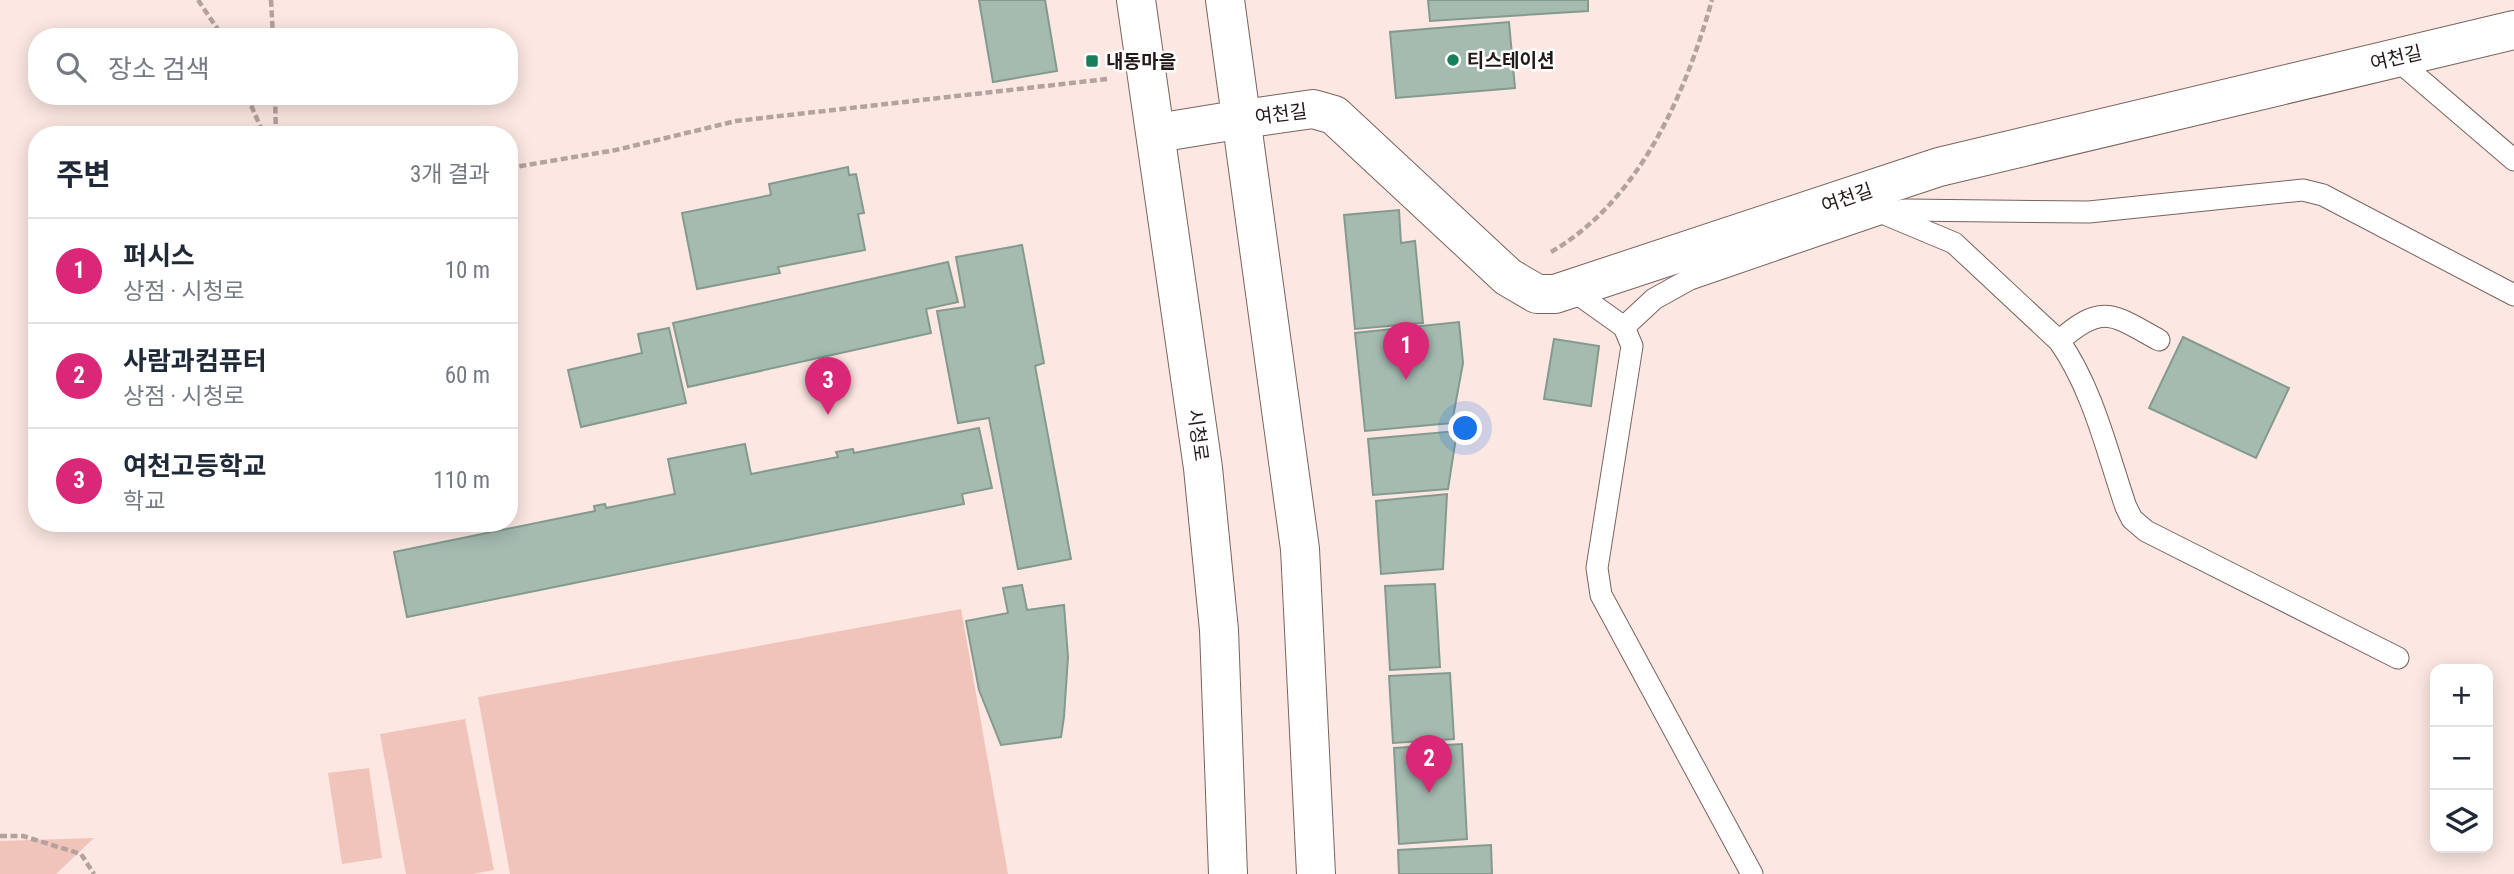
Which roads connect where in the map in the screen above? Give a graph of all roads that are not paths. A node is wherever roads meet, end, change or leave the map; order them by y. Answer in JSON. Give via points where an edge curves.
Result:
{"nodes":[{"id":1,"x":1136,"y":0,"type":"edge"},
{"id":2,"x":1225,"y":0,"type":"edge"},
{"id":3,"x":2514,"y":30,"type":"edge"},
{"id":4,"x":2395,"y":58,"type":"junction"},
{"id":5,"x":1243,"y":119,"type":"junction"},
{"id":6,"x":1157,"y":133,"type":"junction"},
{"id":7,"x":2514,"y":160,"type":"edge"},
{"id":8,"x":1882,"y":213,"type":"junction"},
{"id":9,"x":1572,"y":290,"type":"junction"},
{"id":10,"x":2514,"y":295,"type":"edge"},
{"id":11,"x":1624,"y":327,"type":"junction"},
{"id":12,"x":2160,"y":340,"type":"dead end"},
{"id":13,"x":2059,"y":341,"type":"junction"},
{"id":14,"x":2398,"y":658,"type":"dead end"},
{"id":15,"x":1228,"y":874,"type":"edge"},
{"id":16,"x":1316,"y":874,"type":"edge"},
{"id":17,"x":1752,"y":874,"type":"edge"}],
"edges":[{"from":1,"to":6,"type":"street","name":"시청로"},
{"from":2,"to":5,"type":"street"},
{"from":3,"to":4,"type":"street","name":"여천길"},
{"from":4,"to":7,"type":"lane"},
{"from":4,"to":9,"type":"street","name":"여천길","via":[[1939,167]]},
{"from":5,"to":6,"type":"street","name":"여천길"},
{"from":5,"to":9,"type":"street","name":"여천길","via":[[1313,109],[1334,115],[1508,277],[1538,294]]},
{"from":5,"to":16,"type":"street","via":[[1300,550]]},
{"from":6,"to":15,"type":"street","name":"시청로","via":[[1217,603]]},
{"from":8,"to":10,"type":"lane","via":[[2089,212],[2303,190],[2323,195]]},
{"from":8,"to":11,"type":"lane","via":[[1690,279],[1654,299]]},
{"from":8,"to":13,"type":"lane","via":[[1954,243]]},
{"from":9,"to":11,"type":"lane"},
{"from":11,"to":17,"type":"lane","via":[[1632,346],[1597,568],[1601,595]]},
{"from":12,"to":13,"type":"lane","via":[[2117,318],[2102,316],[2089,317]]},
{"from":13,"to":14,"type":"lane","via":[[2082,383],[2132,519],[2146,531]]}]}
